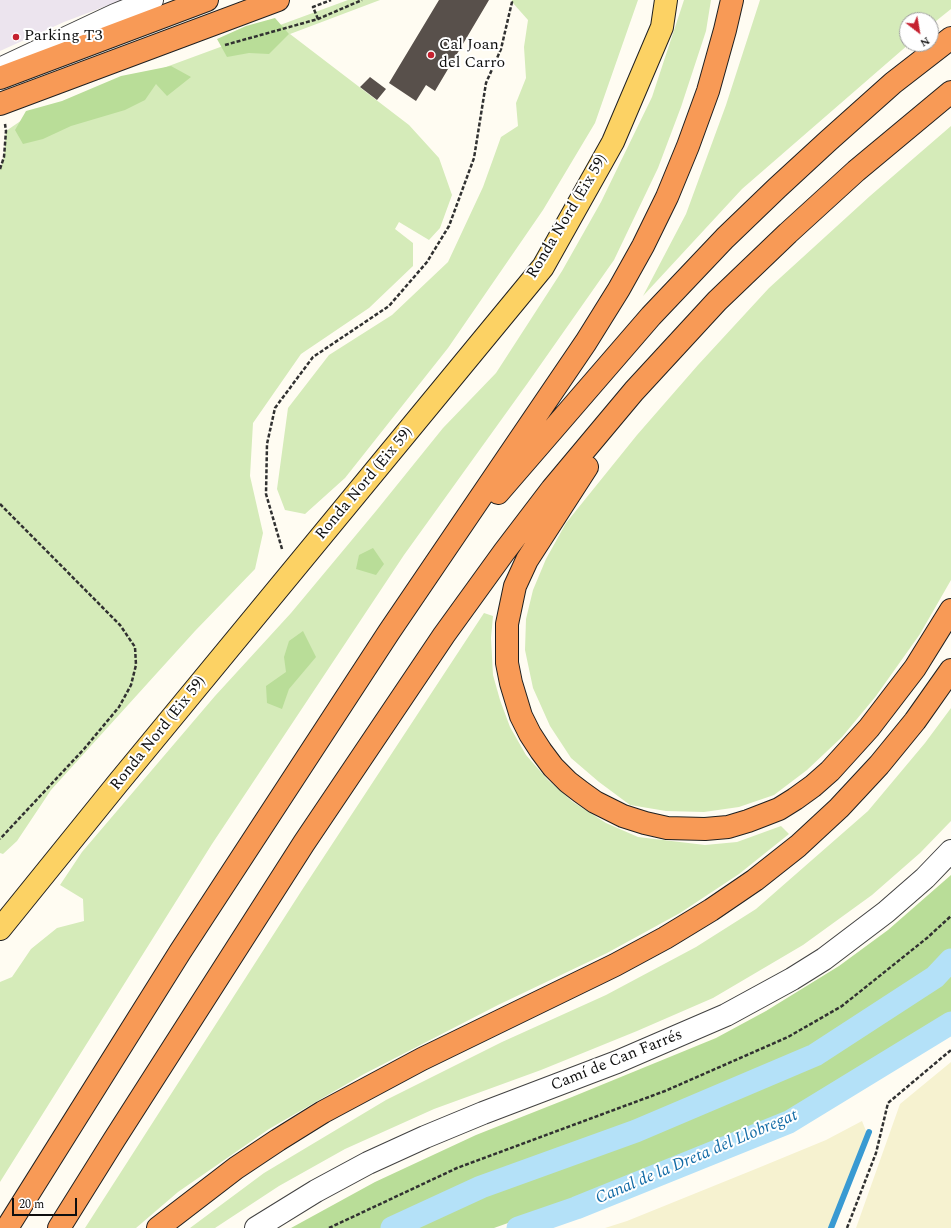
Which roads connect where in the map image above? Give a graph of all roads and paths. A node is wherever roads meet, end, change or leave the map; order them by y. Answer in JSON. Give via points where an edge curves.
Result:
{"nodes":[{"id":1,"x":152,"y":0,"type":"edge"},
{"id":2,"x":206,"y":0,"type":"edge"},
{"id":3,"x":278,"y":0,"type":"edge"},
{"id":4,"x":331,"y":0,"type":"edge"},
{"id":5,"x":362,"y":0,"type":"edge"},
{"id":6,"x":511,"y":0,"type":"edge"},
{"id":7,"x":666,"y":0,"type":"edge"},
{"id":8,"x":732,"y":0,"type":"edge"},
{"id":9,"x":318,"y":19,"type":"junction"},
{"id":10,"x":951,"y":38,"type":"edge"},
{"id":11,"x":220,"y":47,"type":"dead end"},
{"id":12,"x":0,"y":69,"type":"edge"},
{"id":13,"x":0,"y":78,"type":"edge"},
{"id":14,"x":951,"y":92,"type":"edge"},
{"id":15,"x":0,"y":104,"type":"edge"},
{"id":16,"x":13,"y":122,"type":"dead end"},
{"id":17,"x":5,"y":125,"type":"junction"},
{"id":18,"x":0,"y":169,"type":"edge"},
{"id":19,"x":634,"y":391,"type":"junction"},
{"id":20,"x":0,"y":504,"type":"edge"},
{"id":21,"x":289,"y":576,"type":"junction"},
{"id":22,"x":951,"y":610,"type":"edge"},
{"id":23,"x":389,"y":632,"type":"junction"},
{"id":24,"x":951,"y":670,"type":"edge"},
{"id":25,"x":0,"y":839,"type":"edge"},
{"id":26,"x":951,"y":851,"type":"edge"},
{"id":27,"x":951,"y":916,"type":"edge"},
{"id":28,"x":0,"y":929,"type":"edge"},
{"id":29,"x":951,"y":1050,"type":"edge"},
{"id":30,"x":7,"y":1228,"type":"edge"},
{"id":31,"x":59,"y":1228,"type":"edge"},
{"id":32,"x":158,"y":1228,"type":"edge"},
{"id":33,"x":256,"y":1228,"type":"edge"},
{"id":34,"x":329,"y":1228,"type":"edge"},
{"id":35,"x":847,"y":1228,"type":"edge"}],
"edges":[{"from":1,"to":12,"type":"street"},
{"from":2,"to":13,"type":"highway"},
{"from":3,"to":15,"type":"highway"},
{"from":4,"to":9,"type":"path","via":[[313,7]]},
{"from":5,"to":9,"type":"path"},
{"from":6,"to":21,"type":"path","via":[[501,49],[486,83],[474,158],[449,226],[427,262],[389,306],[314,357],[275,408],[267,444],[266,494]]},
{"from":7,"to":21,"type":"main road","name":"Ronda Nord (Eix 59)","via":[[662,27],[613,142],[543,267]]},
{"from":8,"to":23,"type":"highway","via":[[708,91],[667,197],[643,246],[586,342]]},
{"from":9,"to":11,"type":"path"},
{"from":10,"to":23,"type":"highway","via":[[893,84],[782,183],[725,238],[651,316],[511,477]]},
{"from":14,"to":19,"type":"highway","via":[[856,171],[788,233],[718,301]]},
{"from":15,"to":17,"type":"path"},
{"from":16,"to":17,"type":"path"},
{"from":17,"to":18,"type":"path","via":[[4,157]]},
{"from":19,"to":22,"type":"highway","via":[[527,560],[515,586],[507,624],[507,663],[521,716],[553,767],[590,799],[622,816],[667,828],[728,827],[779,809],[830,771],[869,728],[915,668]]},
{"from":19,"to":31,"type":"highway","via":[[508,546],[444,635],[304,843]]},
{"from":20,"to":25,"type":"path","via":[[120,625],[135,647],[136,665],[131,686],[119,707],[84,749]]},
{"from":21,"to":28,"type":"main road","name":"Ronda Nord (Eix 59)"},
{"from":23,"to":30,"type":"highway","via":[[176,959]]},
{"from":24,"to":32,"type":"highway","via":[[915,721],[839,808],[798,846],[755,880],[711,910],[615,966],[422,1060],[323,1112],[236,1168]]},
{"from":26,"to":33,"type":"street","name":"Camí de Can Farrés","via":[[886,912],[824,959],[726,1015],[617,1062],[425,1137],[368,1163]]},
{"from":27,"to":34,"type":"path","via":[[842,1006],[788,1037],[665,1091],[457,1168]]},
{"from":29,"to":35,"type":"path","via":[[888,1103],[876,1153]]}]}
